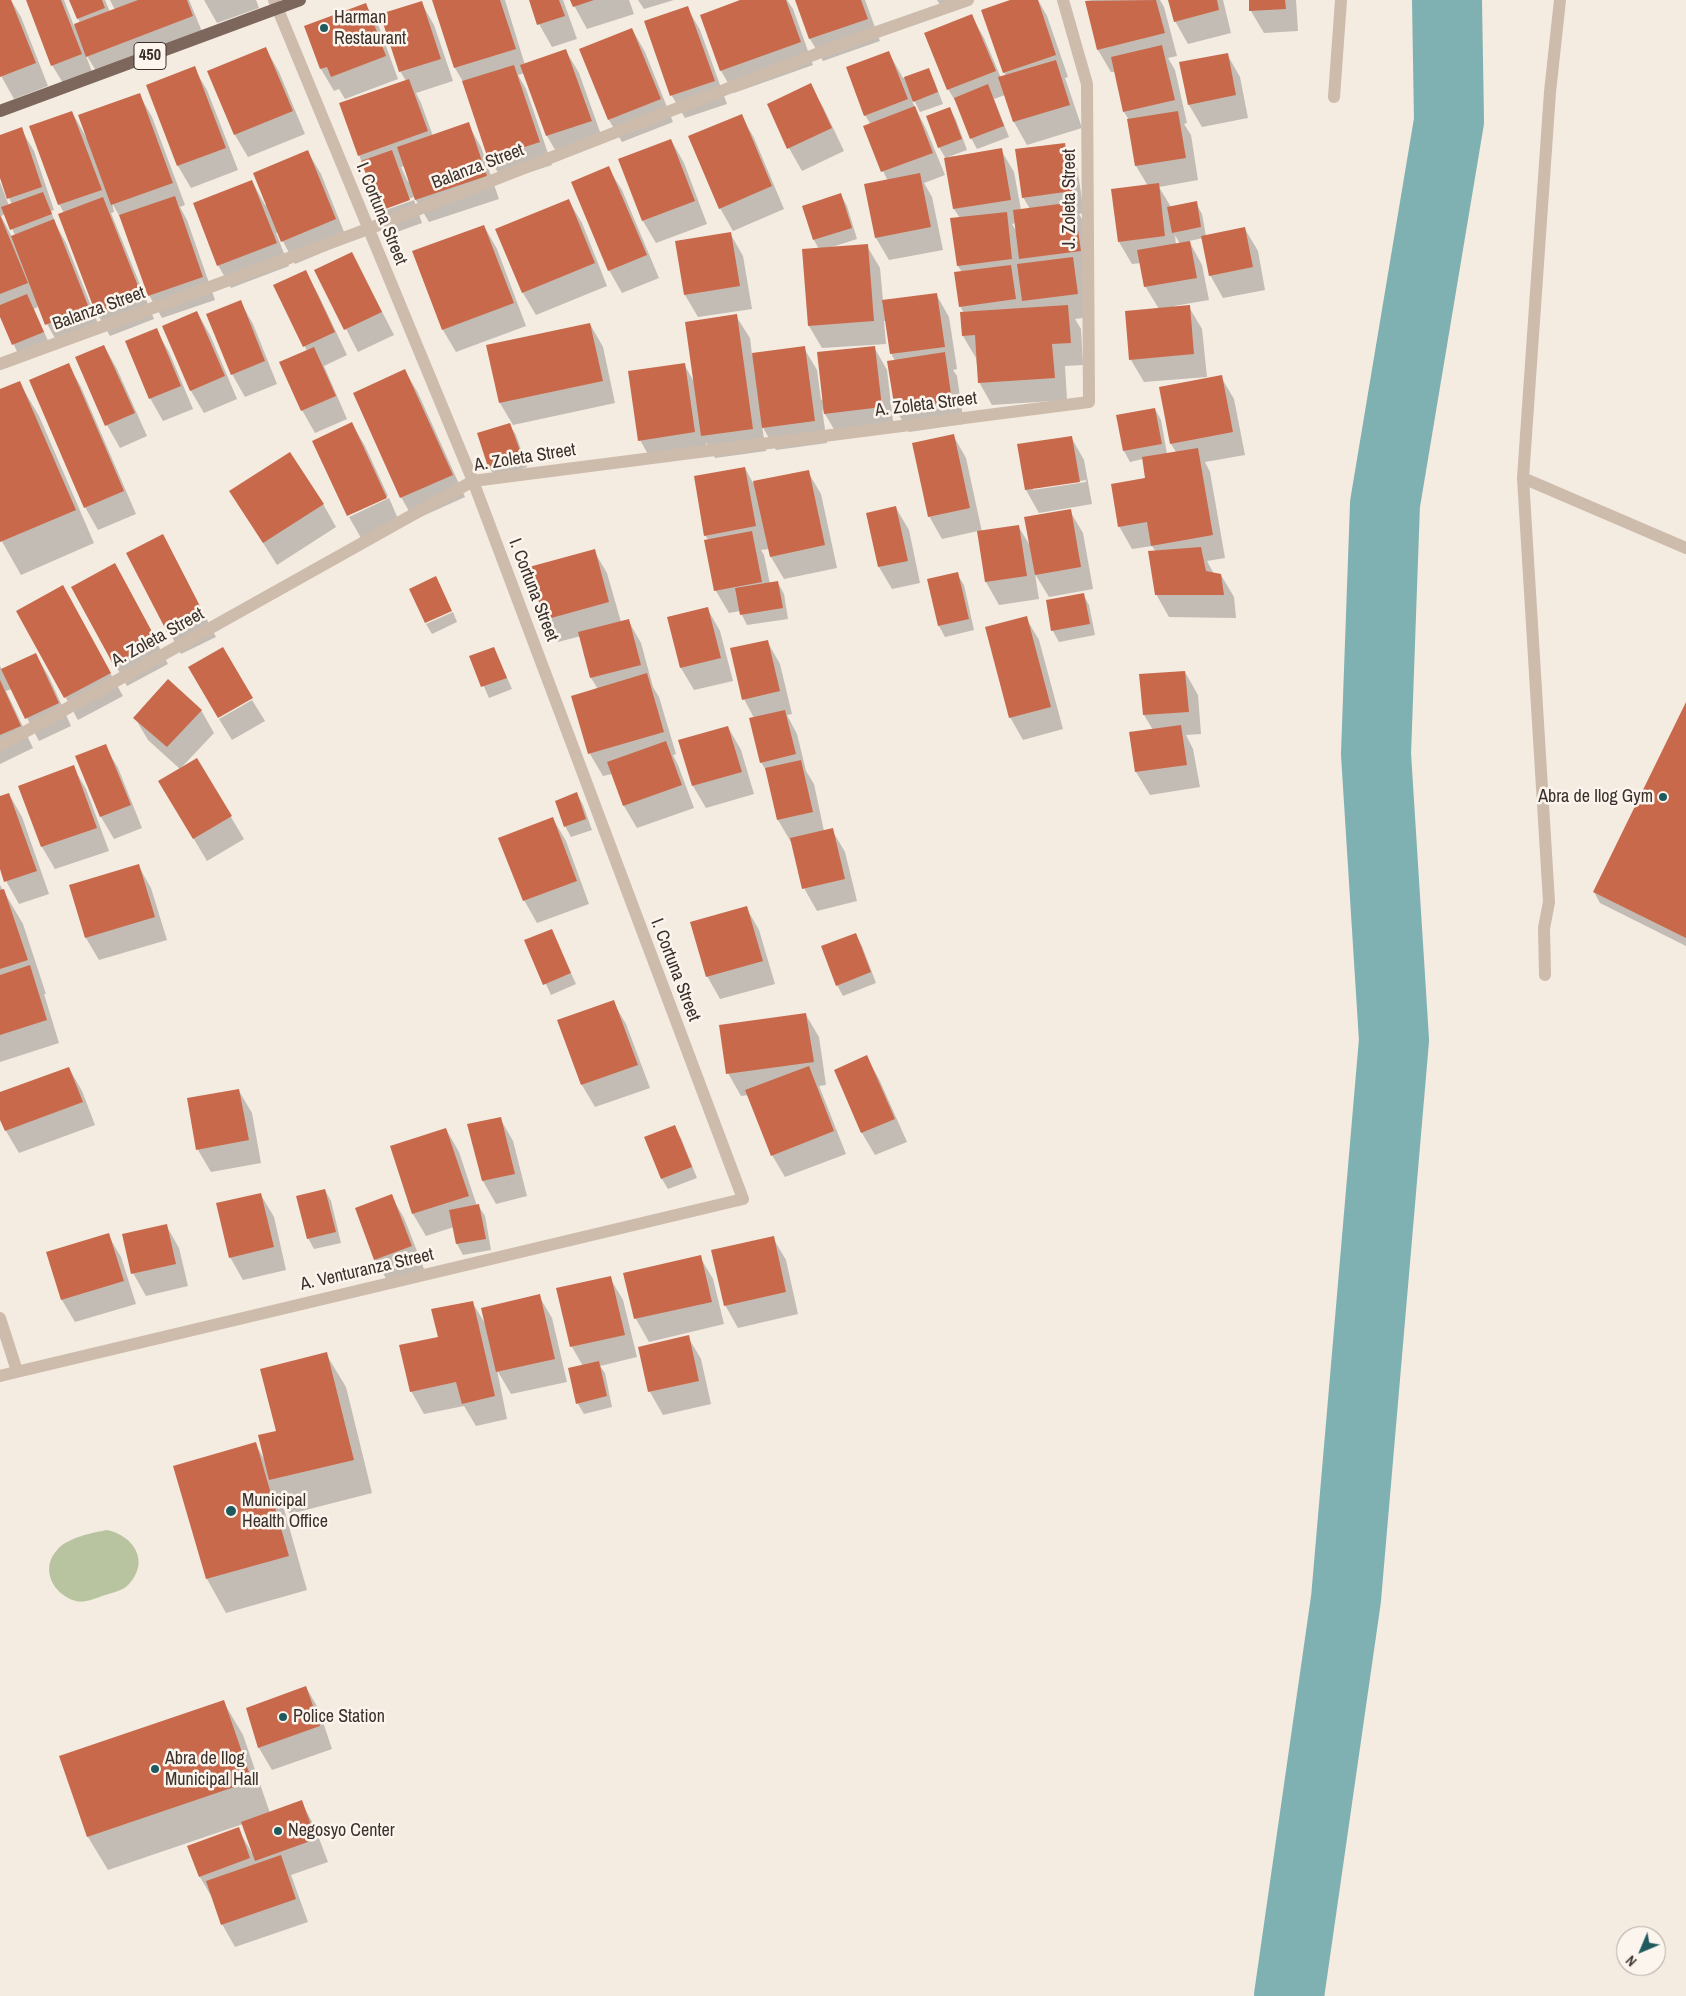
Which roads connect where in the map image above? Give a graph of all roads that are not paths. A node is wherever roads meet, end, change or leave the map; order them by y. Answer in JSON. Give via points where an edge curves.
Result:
{"nodes":[{"id":1,"x":300,"y":0,"type":"edge"},
{"id":2,"x":968,"y":0,"type":"edge"},
{"id":3,"x":1063,"y":0,"type":"edge"},
{"id":4,"x":1341,"y":0,"type":"edge"},
{"id":5,"x":1560,"y":0,"type":"edge"},
{"id":6,"x":276,"y":4,"type":"edge"},
{"id":7,"x":1334,"y":97,"type":"dead end"},
{"id":8,"x":0,"y":111,"type":"edge"},
{"id":9,"x":368,"y":229,"type":"junction"},
{"id":10,"x":0,"y":364,"type":"edge"},
{"id":11,"x":1088,"y":402,"type":"joint"},
{"id":12,"x":1524,"y":478,"type":"junction"},
{"id":13,"x":473,"y":482,"type":"junction"},
{"id":14,"x":1686,"y":548,"type":"edge"},
{"id":15,"x":0,"y":746,"type":"edge"},
{"id":16,"x":1545,"y":975,"type":"dead end"},
{"id":17,"x":743,"y":1199,"type":"joint"},
{"id":18,"x":0,"y":1318,"type":"edge"},
{"id":19,"x":17,"y":1371,"type":"junction"},
{"id":20,"x":0,"y":1376,"type":"edge"}],
"edges":[{"from":1,"to":6,"type":"main road","number":"450"},
{"from":2,"to":9,"type":"street","name":"Balanza Street","via":[[834,47]]},
{"from":3,"to":11,"type":"street","name":"J. Zoleta Street","via":[[1086,84]]},
{"from":4,"to":7,"type":"street"},
{"from":5,"to":12,"type":"street","via":[[1550,92]]},
{"from":6,"to":8,"type":"main road","number":"450"},
{"from":6,"to":9,"type":"street","name":"I. Cortuna Street"},
{"from":9,"to":10,"type":"street","name":"Balanza Street"},
{"from":9,"to":13,"type":"street","name":"I. Cortuna Street"},
{"from":11,"to":13,"type":"street","name":"A. Zoleta Street"},
{"from":12,"to":14,"type":"street"},
{"from":12,"to":16,"type":"street","via":[[1548,902],[1544,928]]},
{"from":13,"to":15,"type":"street","name":"A. Zoleta Street"},
{"from":13,"to":17,"type":"street","name":"I. Cortuna Street"},
{"from":17,"to":19,"type":"street","name":"A. Venturanza Street"},
{"from":18,"to":19,"type":"street"},
{"from":19,"to":20,"type":"street","name":"A. Venturanza Street"}]}
